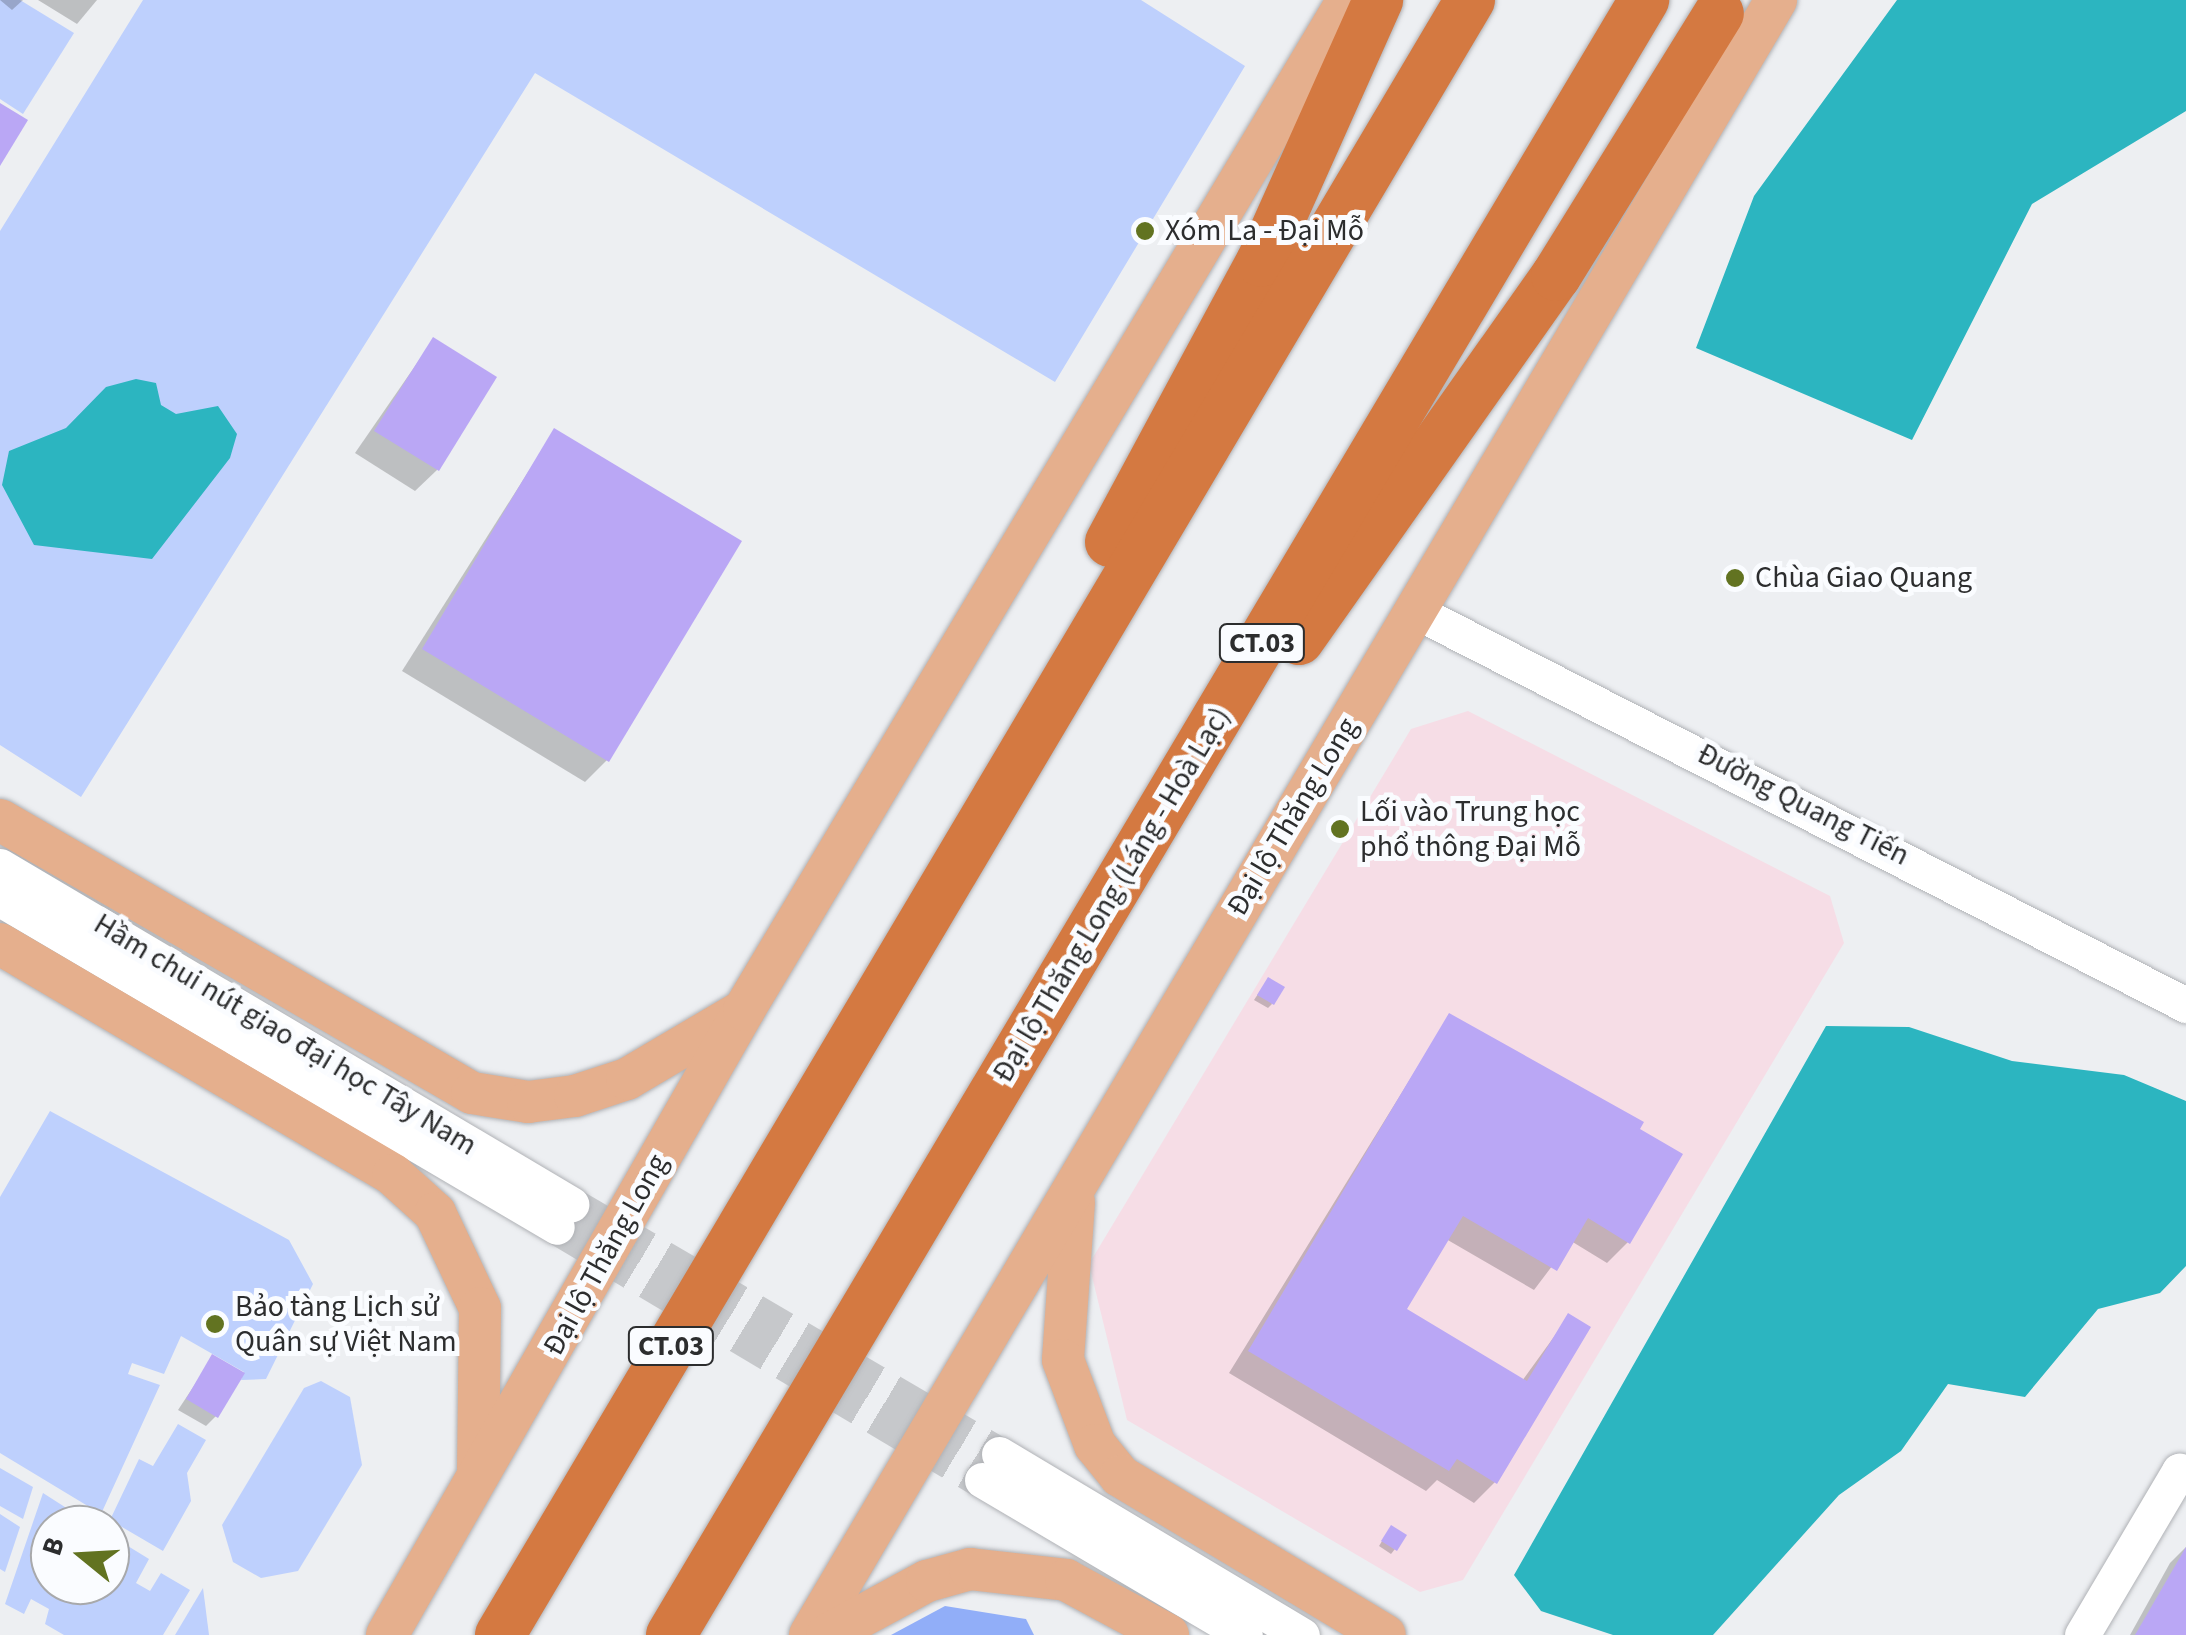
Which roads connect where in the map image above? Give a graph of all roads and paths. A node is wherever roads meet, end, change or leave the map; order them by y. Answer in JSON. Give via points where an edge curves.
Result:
{"nodes":[{"id":1,"x":1348,"y":0,"type":"edge"},
{"id":2,"x":1378,"y":0,"type":"edge"},
{"id":3,"x":1470,"y":0,"type":"edge"},
{"id":4,"x":1644,"y":0,"type":"edge"},
{"id":5,"x":1776,"y":0,"type":"edge"},
{"id":6,"x":1723,"y":6,"type":"edge"},
{"id":7,"x":1600,"y":294,"type":"junction"},
{"id":8,"x":1416,"y":612,"type":"junction"},
{"id":9,"x":0,"y":820,"type":"edge"},
{"id":10,"x":0,"y":866,"type":"edge"},
{"id":11,"x":0,"y":898,"type":"edge"},
{"id":12,"x":0,"y":944,"type":"edge"},
{"id":13,"x":2186,"y":1005,"type":"edge"},
{"id":14,"x":744,"y":1010,"type":"junction"},
{"id":15,"x":794,"y":1139,"type":"junction"},
{"id":16,"x":1076,"y":1184,"type":"junction"},
{"id":17,"x":880,"y":1285,"type":"junction"},
{"id":18,"x":2186,"y":1476,"type":"edge"},
{"id":19,"x":475,"y":1487,"type":"junction"},
{"id":20,"x":756,"y":1492,"type":"junction"},
{"id":21,"x":548,"y":1553,"type":"junction"},
{"id":22,"x":387,"y":1635,"type":"edge"},
{"id":23,"x":486,"y":1635,"type":"edge"},
{"id":24,"x":500,"y":1635,"type":"edge"},
{"id":25,"x":671,"y":1635,"type":"edge"},
{"id":26,"x":695,"y":1635,"type":"edge"},
{"id":27,"x":810,"y":1635,"type":"edge"},
{"id":28,"x":827,"y":1635,"type":"edge"},
{"id":29,"x":1168,"y":1635,"type":"edge"},
{"id":30,"x":1245,"y":1635,"type":"edge"},
{"id":31,"x":1302,"y":1635,"type":"edge"},
{"id":32,"x":1385,"y":1635,"type":"edge"},
{"id":33,"x":2082,"y":1635,"type":"edge"}],
"edges":[{"from":1,"to":14,"type":"main road","name":"Đại lộ Thăng Long"},
{"from":2,"to":15,"type":"highway","via":[[1261,262],[1015,726],[865,979]]},
{"from":3,"to":15,"type":"highway","number":"CT.03"},
{"from":4,"to":17,"type":"highway","name":"Đại lộ Thăng Long (Láng - Hoà Lạc)","number":"CT.03"},
{"from":5,"to":7,"type":"main road","name":"Đại lộ Thăng Long"},
{"from":6,"to":7,"type":"main road"},
{"from":6,"to":17,"type":"highway","via":[[1556,276],[1310,624],[1051,1035]]},
{"from":7,"to":8,"type":"main road","name":"Đại lộ Thăng Long"},
{"from":8,"to":13,"type":"street","name":"Đường Quang Tiến"},
{"from":8,"to":16,"type":"main road","name":"Đại lộ Thăng Long"},
{"from":9,"to":14,"type":"main road","via":[[472,1093],[528,1102],[575,1096],[627,1079]]},
{"from":10,"to":11,"type":"street","name":"Hầm chui nút giao đại học Tây Nam","via":[[564,1216]]},
{"from":12,"to":19,"type":"main road","via":[[394,1175],[435,1213],[480,1308],[485,1400]]},
{"from":14,"to":19,"type":"main road","name":"Đại lộ Thăng Long"},
{"from":15,"to":21,"type":"highway","number":"CT.03"},
{"from":16,"to":27,"type":"main road","name":"Đại lộ Thăng Long"},
{"from":16,"to":32,"type":"main road","via":[[1062,1344],[1072,1404],[1095,1445],[1120,1476]]},
{"from":17,"to":20,"type":"highway","name":"Đại lộ Thăng Long (Láng - Hoà Lạc)","number":"CT.03"},
{"from":18,"to":33,"type":"street","via":[[2179,1471]]},
{"from":19,"to":22,"type":"main road","name":"Đại lộ Thăng Long"},
{"from":20,"to":25,"type":"highway","name":"Đại lộ Thăng Long (Láng - Hoà Lạc)","number":"CT.03"},
{"from":20,"to":26,"type":"highway"},
{"from":21,"to":23,"type":"highway"},
{"from":21,"to":24,"type":"highway","number":"CT.03"},
{"from":28,"to":29,"type":"main road","via":[[927,1580],[970,1569],[1066,1580]]},
{"from":30,"to":31,"type":"street","via":[[991,1467]]}]}
